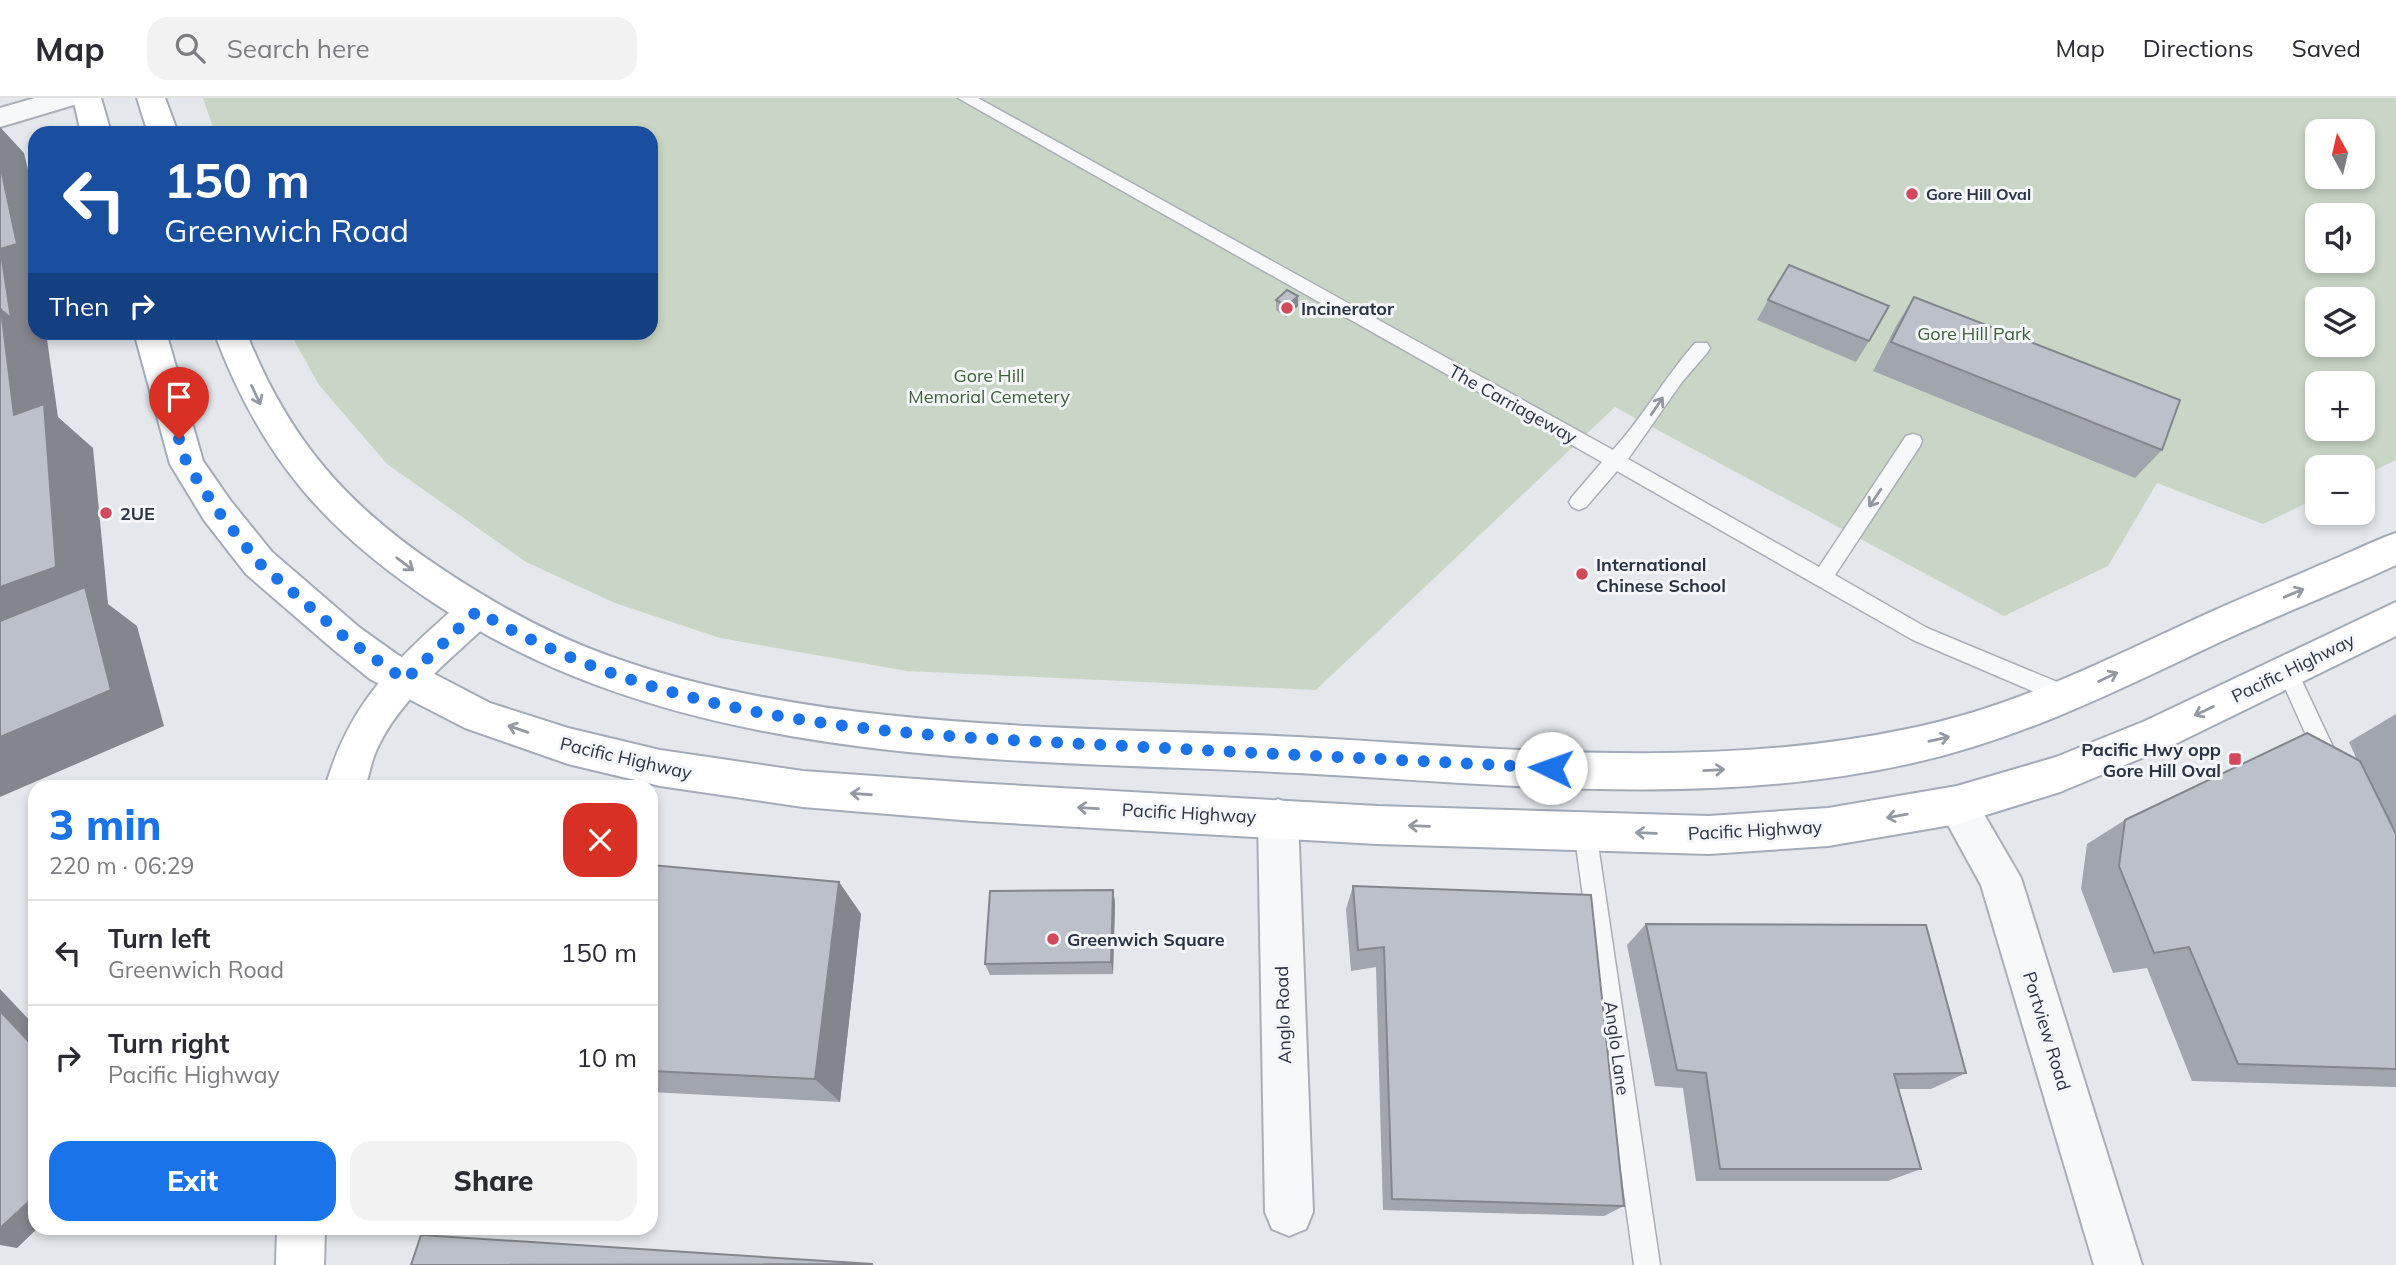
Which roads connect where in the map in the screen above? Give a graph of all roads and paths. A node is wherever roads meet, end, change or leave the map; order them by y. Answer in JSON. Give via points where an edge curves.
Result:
{"nodes":[{"id":1,"x":67,"y":98,"type":"edge"},
{"id":2,"x":87,"y":98,"type":"edge"},
{"id":3,"x":151,"y":98,"type":"edge"},
{"id":4,"x":966,"y":98,"type":"edge"},
{"id":5,"x":0,"y":118,"type":"edge"},
{"id":6,"x":94,"y":126,"type":"edge"},
{"id":7,"x":161,"y":126,"type":"edge"},
{"id":8,"x":152,"y":340,"type":"edge"},
{"id":9,"x":233,"y":340,"type":"edge"},
{"id":10,"x":1701,"y":348,"type":"dead end"},
{"id":11,"x":1913,"y":441,"type":"dead end"},
{"id":12,"x":1616,"y":461,"type":"junction"},
{"id":13,"x":1579,"y":502,"type":"dead end"},
{"id":14,"x":2396,"y":548,"type":"edge"},
{"id":15,"x":1822,"y":578,"type":"junction"},
{"id":16,"x":477,"y":611,"type":"junction"},
{"id":17,"x":2396,"y":618,"type":"edge"},
{"id":18,"x":2287,"y":670,"type":"junction"},
{"id":19,"x":405,"y":680,"type":"junction"},
{"id":20,"x":2067,"y":696,"type":"junction"},
{"id":21,"x":347,"y":780,"type":"edge"},
{"id":22,"x":2342,"y":789,"type":"edge"},
{"id":23,"x":1957,"y":805,"type":"junction"},
{"id":24,"x":1278,"y":818,"type":"junction"},
{"id":25,"x":1585,"y":831,"type":"junction"},
{"id":26,"x":1289,"y":1212,"type":"dead end"},
{"id":27,"x":302,"y":1235,"type":"edge"},
{"id":28,"x":300,"y":1265,"type":"edge"},
{"id":29,"x":1647,"y":1265,"type":"edge"},
{"id":30,"x":2118,"y":1265,"type":"edge"}],
"edges":[{"from":1,"to":5,"type":"street"},
{"from":2,"to":6,"type":"main road"},
{"from":3,"to":7,"type":"main road"},
{"from":4,"to":12,"type":"lane","name":"The Carriageway"},
{"from":8,"to":19,"type":"main road","name":"Pacific Highway","via":[[187,464],[217,510],[259,563],[347,639]]},
{"from":9,"to":16,"type":"main road","one_way":true,"via":[[268,422],[338,508],[408,567]]},
{"from":12,"to":10,"type":"lane","one_way":true},
{"from":11,"to":15,"type":"lane","one_way":true},
{"from":12,"to":13,"type":"lane"},
{"from":12,"to":15,"type":"lane","name":"The Carriageway"},
{"from":20,"to":14,"type":"main road","one_way":true},
{"from":15,"to":20,"type":"lane","name":"The Carriageway","via":[[1920,634]]},
{"from":16,"to":19,"type":"main road"},
{"from":16,"to":20,"type":"main road","one_way":true,"via":[[525,639],[577,661],[690,699],[809,721],[1030,741],[1681,772],[1781,766],[1907,747],[2000,723]]},
{"from":17,"to":18,"type":"main road","name":"Pacific Highway"},
{"from":18,"to":22,"type":"lane"},
{"from":18,"to":23,"type":"main road","name":"Pacific Highway","one_way":true,"via":[[2073,769]]},
{"from":19,"to":21,"type":"main road","via":[[367,728]]},
{"from":24,"to":19,"type":"main road","name":"Pacific Highway","one_way":true,"via":[[803,789],[660,768],[568,746],[490,720]]},
{"from":23,"to":25,"type":"main road","name":"Pacific Highway","one_way":true,"via":[[1828,827],[1735,834]]},
{"from":23,"to":30,"type":"street","name":"Portview Road","via":[[2000,878]]},
{"from":25,"to":24,"type":"main road","name":"Pacific Highway","one_way":true},
{"from":24,"to":26,"type":"street","name":"Anglo Road"},
{"from":25,"to":29,"type":"lane","name":"Anglo Lane"},
{"from":27,"to":28,"type":"main road"}]}
